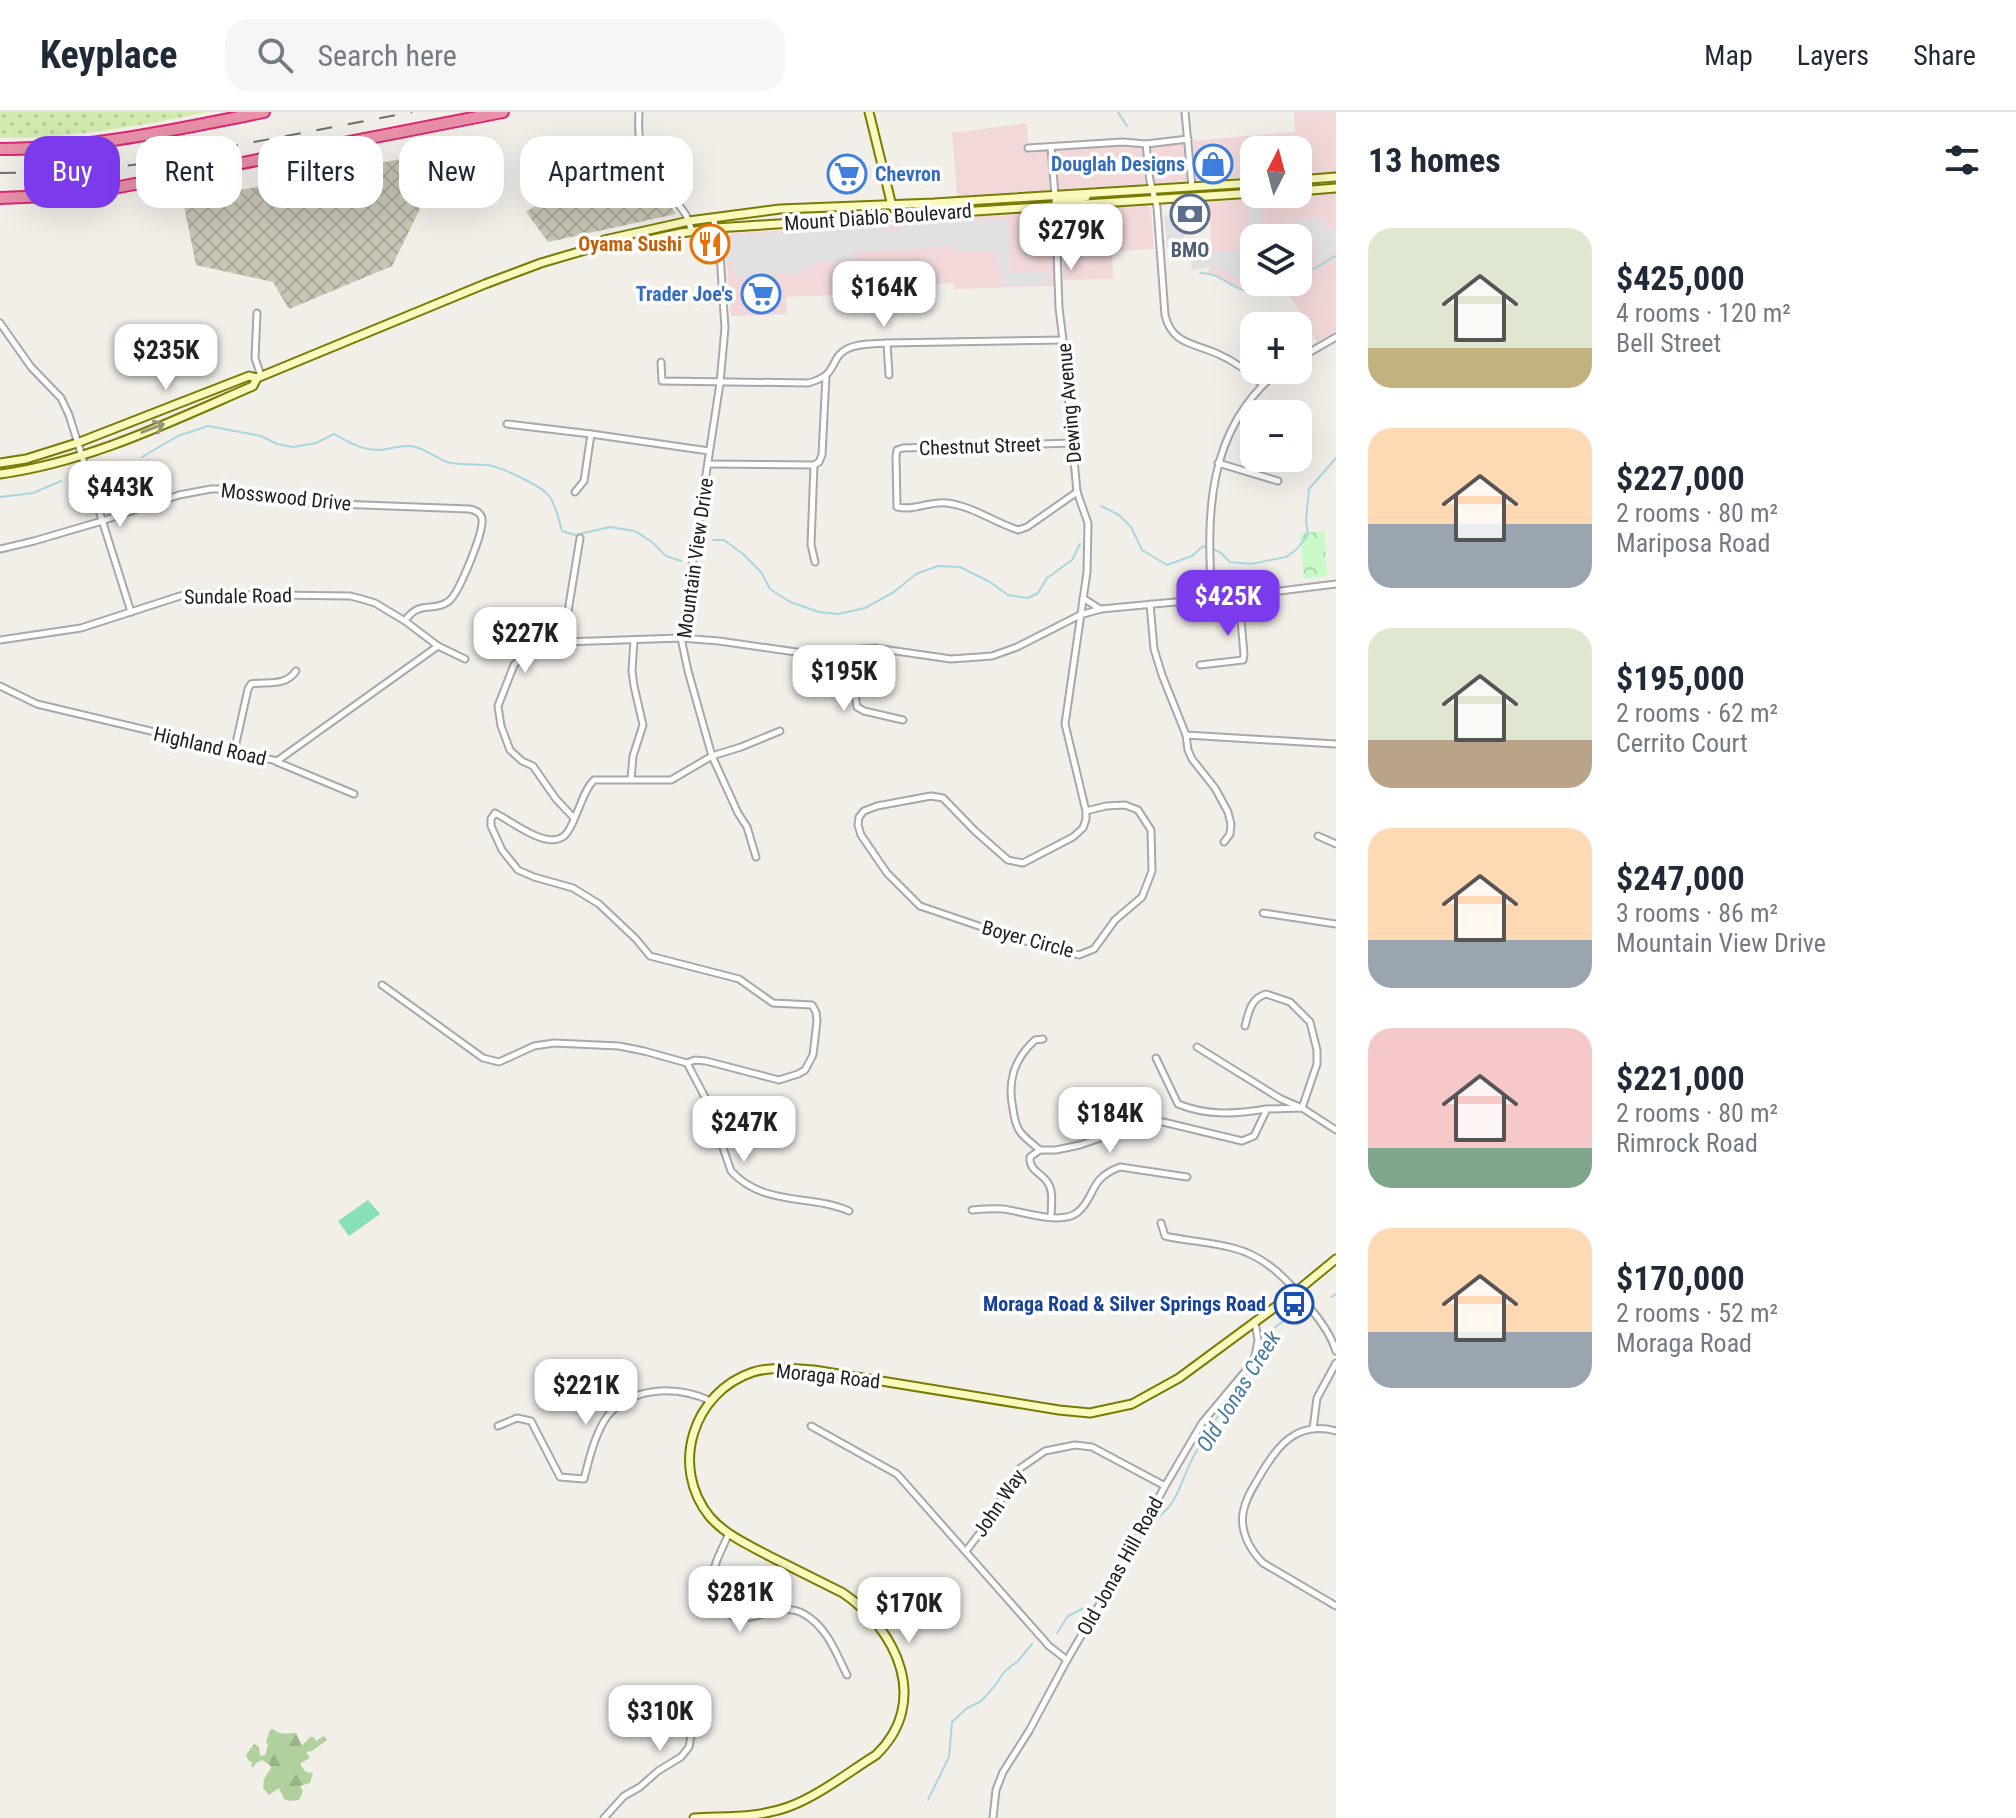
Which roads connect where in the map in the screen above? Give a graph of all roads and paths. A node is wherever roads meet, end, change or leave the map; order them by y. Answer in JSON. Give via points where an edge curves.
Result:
{"nodes":[{"id":1,"x":264,"y":112,"type":"edge"},
{"id":2,"x":503,"y":112,"type":"edge"},
{"id":3,"x":639,"y":112,"type":"edge"},
{"id":4,"x":869,"y":112,"type":"edge"},
{"id":5,"x":1185,"y":112,"type":"edge"},
{"id":6,"x":1188,"y":139,"type":"junction"},
{"id":7,"x":1146,"y":144,"type":"junction"},
{"id":8,"x":1028,"y":148,"type":"dead end"},
{"id":9,"x":1051,"y":148,"type":"junction"},
{"id":10,"x":0,"y":149,"type":"edge"},
{"id":11,"x":1336,"y":177,"type":"edge"},
{"id":12,"x":1312,"y":179,"type":"edge"},
{"id":13,"x":1240,"y":184,"type":"edge"},
{"id":14,"x":1192,"y":187,"type":"junction"},
{"id":15,"x":1336,"y":188,"type":"edge"},
{"id":16,"x":1152,"y":190,"type":"junction"},
{"id":17,"x":1312,"y":190,"type":"edge"},
{"id":18,"x":1090,"y":193,"type":"junction"},
{"id":19,"x":1240,"y":194,"type":"edge"},
{"id":20,"x":1055,"y":195,"type":"junction"},
{"id":21,"x":0,"y":198,"type":"edge"},
{"id":22,"x":1155,"y":200,"type":"junction"},
{"id":23,"x":891,"y":205,"type":"junction"},
{"id":24,"x":1055,"y":206,"type":"junction"},
{"id":25,"x":1022,"y":208,"type":"junction"},
{"id":26,"x":894,"y":216,"type":"junction"},
{"id":27,"x":713,"y":218,"type":"junction"},
{"id":28,"x":689,"y":221,"type":"junction"},
{"id":29,"x":716,"y":228,"type":"junction"},
{"id":30,"x":692,"y":231,"type":"junction"},
{"id":31,"x":599,"y":246,"type":"junction"},
{"id":32,"x":257,"y":313,"type":"dead end"},
{"id":33,"x":0,"y":323,"type":"edge"},
{"id":34,"x":1336,"y":337,"type":"edge"},
{"id":35,"x":1063,"y":340,"type":"junction"},
{"id":36,"x":887,"y":343,"type":"junction"},
{"id":37,"x":1312,"y":351,"type":"edge"},
{"id":38,"x":661,"y":362,"type":"dead end"},
{"id":39,"x":889,"y":375,"type":"dead end"},
{"id":40,"x":826,"y":376,"type":"junction"},
{"id":41,"x":259,"y":377,"type":"junction"},
{"id":42,"x":720,"y":383,"type":"junction"},
{"id":43,"x":1263,"y":385,"type":"joint"},
{"id":44,"x":507,"y":424,"type":"dead end"},
{"id":45,"x":591,"y":434,"type":"junction"},
{"id":46,"x":77,"y":443,"type":"junction"},
{"id":47,"x":1072,"y":443,"type":"junction"},
{"id":48,"x":709,"y":451,"type":"junction"},
{"id":49,"x":80,"y":456,"type":"junction"},
{"id":50,"x":0,"y":463,"type":"edge"},
{"id":51,"x":1218,"y":463,"type":"junction"},
{"id":52,"x":708,"y":464,"type":"junction"},
{"id":53,"x":814,"y":465,"type":"junction"},
{"id":54,"x":0,"y":474,"type":"edge"},
{"id":55,"x":1278,"y":481,"type":"dead end"},
{"id":56,"x":575,"y":492,"type":"dead end"},
{"id":57,"x":1077,"y":492,"type":"junction"},
{"id":58,"x":102,"y":521,"type":"junction"},
{"id":59,"x":580,"y":538,"type":"dead end"},
{"id":60,"x":0,"y":549,"type":"edge"},
{"id":61,"x":815,"y":562,"type":"dead end"},
{"id":62,"x":1336,"y":584,"type":"edge"},
{"id":63,"x":1239,"y":596,"type":"junction"},
{"id":64,"x":1083,"y":598,"type":"junction"},
{"id":65,"x":1212,"y":598,"type":"junction"},
{"id":66,"x":1150,"y":604,"type":"junction"},
{"id":67,"x":1101,"y":609,"type":"junction"},
{"id":68,"x":131,"y":612,"type":"junction"},
{"id":69,"x":1080,"y":615,"type":"junction"},
{"id":70,"x":405,"y":621,"type":"junction"},
{"id":71,"x":681,"y":638,"type":"junction"},
{"id":72,"x":0,"y":640,"type":"edge"},
{"id":73,"x":634,"y":640,"type":"junction"},
{"id":74,"x":563,"y":642,"type":"junction"},
{"id":75,"x":438,"y":646,"type":"junction"},
{"id":76,"x":848,"y":651,"type":"junction"},
{"id":77,"x":465,"y":659,"type":"dead end"},
{"id":78,"x":1200,"y":665,"type":"dead end"},
{"id":79,"x":296,"y":671,"type":"dead end"},
{"id":80,"x":0,"y":686,"type":"edge"},
{"id":81,"x":903,"y":720,"type":"dead end"},
{"id":82,"x":780,"y":731,"type":"dead end"},
{"id":83,"x":1186,"y":735,"type":"junction"},
{"id":84,"x":1336,"y":744,"type":"edge"},
{"id":85,"x":234,"y":752,"type":"junction"},
{"id":86,"x":712,"y":756,"type":"junction"},
{"id":87,"x":277,"y":761,"type":"junction"},
{"id":88,"x":631,"y":779,"type":"junction"},
{"id":89,"x":354,"y":794,"type":"dead end"},
{"id":90,"x":1086,"y":811,"type":"junction"},
{"id":91,"x":574,"y":818,"type":"junction"},
{"id":92,"x":1318,"y":836,"type":"dead end"},
{"id":93,"x":1224,"y":842,"type":"dead end"},
{"id":94,"x":1336,"y":844,"type":"edge"},
{"id":95,"x":756,"y":857,"type":"dead end"},
{"id":96,"x":1263,"y":913,"type":"dead end"},
{"id":97,"x":1336,"y":924,"type":"edge"},
{"id":98,"x":382,"y":985,"type":"dead end"},
{"id":99,"x":1245,"y":1026,"type":"dead end"},
{"id":100,"x":1043,"y":1039,"type":"dead end"},
{"id":101,"x":1197,"y":1047,"type":"dead end"},
{"id":102,"x":1156,"y":1058,"type":"dead end"},
{"id":103,"x":687,"y":1063,"type":"junction"},
{"id":104,"x":1302,"y":1108,"type":"junction"},
{"id":105,"x":1267,"y":1109,"type":"junction"},
{"id":106,"x":1336,"y":1130,"type":"edge"},
{"id":107,"x":1040,"y":1150,"type":"junction"},
{"id":108,"x":1187,"y":1177,"type":"dead end"},
{"id":109,"x":972,"y":1210,"type":"dead end"},
{"id":110,"x":849,"y":1211,"type":"dead end"},
{"id":111,"x":1051,"y":1217,"type":"junction"},
{"id":112,"x":1161,"y":1223,"type":"dead end"},
{"id":113,"x":1336,"y":1259,"type":"edge"},
{"id":114,"x":1297,"y":1291,"type":"junction"},
{"id":115,"x":1255,"y":1322,"type":"junction"},
{"id":116,"x":1336,"y":1351,"type":"edge"},
{"id":117,"x":1336,"y":1363,"type":"edge"},
{"id":118,"x":711,"y":1401,"type":"junction"},
{"id":119,"x":498,"y":1426,"type":"dead end"},
{"id":120,"x":811,"y":1426,"type":"dead end"},
{"id":121,"x":1313,"y":1429,"type":"junction"},
{"id":122,"x":1335,"y":1431,"type":"edge"},
{"id":123,"x":1165,"y":1486,"type":"junction"},
{"id":124,"x":728,"y":1535,"type":"junction"},
{"id":125,"x":966,"y":1551,"type":"junction"},
{"id":126,"x":1336,"y":1606,"type":"edge"},
{"id":127,"x":1067,"y":1660,"type":"junction"},
{"id":128,"x":847,"y":1675,"type":"dead end"},
{"id":129,"x":693,"y":1725,"type":"dead end"},
{"id":130,"x":604,"y":1818,"type":"edge"},
{"id":131,"x":694,"y":1818,"type":"edge"},
{"id":132,"x":993,"y":1818,"type":"edge"}],
"edges":[{"from":1,"to":10,"type":"highway","via":[[101,142]]},
{"from":2,"to":21,"type":"highway","via":[[109,189]]},
{"from":3,"to":28,"type":"street","via":[[643,154]]},
{"from":4,"to":23,"type":"main road"},
{"from":5,"to":6,"type":"street"},
{"from":6,"to":7,"type":"street"},
{"from":6,"to":14,"type":"street"},
{"from":7,"to":9,"type":"street"},
{"from":7,"to":16,"type":"street"},
{"from":8,"to":9,"type":"street"},
{"from":9,"to":20,"type":"street","name":"Dewing Avenue"},
{"from":11,"to":12,"type":"main road"},
{"from":13,"to":14,"type":"main road","name":"Mount Diablo Boulevard"},
{"from":14,"to":16,"type":"main road","name":"Mount Diablo Boulevard"},
{"from":15,"to":17,"type":"main road"},
{"from":16,"to":18,"type":"main road","name":"Mount Diablo Boulevard"},
{"from":16,"to":22,"type":"street"},
{"from":18,"to":20,"type":"main road","name":"Mount Diablo Boulevard"},
{"from":18,"to":24,"type":"main road"},
{"from":19,"to":22,"type":"main road","name":"Mount Diablo Boulevard"},
{"from":20,"to":23,"type":"main road","name":"Mount Diablo Boulevard"},
{"from":20,"to":24,"type":"street","name":"Dewing Avenue"},
{"from":20,"to":25,"type":"main road","via":[[1051,201]]},
{"from":22,"to":24,"type":"main road","name":"Mount Diablo Boulevard"},
{"from":22,"to":43,"type":"street","via":[[1167,326],[1182,340],[1241,367]]},
{"from":23,"to":26,"type":"main road"},
{"from":23,"to":27,"type":"main road","name":"Mount Diablo Boulevard","via":[[780,209]]},
{"from":24,"to":25,"type":"main road","name":"Mount Diablo Boulevard"},
{"from":24,"to":35,"type":"street","name":"Dewing Avenue"},
{"from":25,"to":26,"type":"main road","name":"Mount Diablo Boulevard"},
{"from":26,"to":29,"type":"main road","name":"Mount Diablo Boulevard"},
{"from":27,"to":28,"type":"main road","name":"Mount Diablo Boulevard"},
{"from":27,"to":29,"type":"street","name":"Mountain View Drive"},
{"from":28,"to":30,"type":"street"},
{"from":28,"to":31,"type":"main road","name":"Mount Diablo Boulevard","via":[[604,240]]},
{"from":29,"to":30,"type":"main road","name":"Mount Diablo Boulevard"},
{"from":29,"to":42,"type":"street","name":"Mountain View Drive","via":[[725,320]]},
{"from":30,"to":31,"type":"main road","name":"Mount Diablo Boulevard","via":[[606,249]]},
{"from":31,"to":41,"type":"main road","name":"Mount Diablo Boulevard","via":[[485,284]]},
{"from":32,"to":41,"type":"street"},
{"from":33,"to":46,"type":"street","via":[[61,398]]},
{"from":34,"to":37,"type":"street"},
{"from":35,"to":36,"type":"street"},
{"from":35,"to":47,"type":"street","name":"Dewing Avenue"},
{"from":36,"to":39,"type":"street"},
{"from":36,"to":40,"type":"street","via":[[847,349]]},
{"from":38,"to":42,"type":"street","via":[[662,381]]},
{"from":40,"to":42,"type":"street","via":[[808,383]]},
{"from":40,"to":53,"type":"street","via":[[822,455]]},
{"from":41,"to":46,"type":"main road","name":"Mount Diablo Boulevard","via":[[249,376]]},
{"from":49,"to":41,"type":"main road","name":"Mount Diablo Boulevard","one_way":true,"via":[[253,386]]},
{"from":42,"to":48,"type":"street","name":"Mountain View Drive"},
{"from":43,"to":51,"type":"street","via":[[1238,416]]},
{"from":44,"to":45,"type":"street"},
{"from":45,"to":48,"type":"street"},
{"from":45,"to":56,"type":"street","via":[[584,481]]},
{"from":46,"to":49,"type":"street"},
{"from":46,"to":50,"type":"main road","name":"Mount Diablo Boulevard"},
{"from":47,"to":57,"type":"street","name":"Dewing Avenue"},
{"from":47,"to":57,"type":"street","name":"Chestnut Street","via":[[897,450],[898,507],[945,502],[1018,530]]},
{"from":48,"to":52,"type":"street","name":"Mountain View Drive"},
{"from":49,"to":54,"type":"main road","name":"Mount Diablo Boulevard"},
{"from":49,"to":58,"type":"street"},
{"from":51,"to":55,"type":"street"},
{"from":51,"to":65,"type":"street","via":[[1209,537]]},
{"from":52,"to":53,"type":"street"},
{"from":52,"to":71,"type":"street","name":"Mountain View Drive"},
{"from":53,"to":61,"type":"street"},
{"from":57,"to":64,"type":"street","name":"Dewing Avenue","via":[[1088,523]]},
{"from":58,"to":60,"type":"street","name":"Mosswood Drive"},
{"from":58,"to":68,"type":"street"},
{"from":58,"to":70,"type":"street","name":"Mosswood Drive","via":[[211,489],[286,501],[478,511],[478,538],[451,600],[411,612]]},
{"from":59,"to":74,"type":"street"},
{"from":62,"to":63,"type":"street"},
{"from":63,"to":65,"type":"street"},
{"from":63,"to":78,"type":"street","via":[[1243,660]]},
{"from":64,"to":67,"type":"street"},
{"from":64,"to":69,"type":"street","name":"Dewing Avenue"},
{"from":65,"to":66,"type":"street"},
{"from":66,"to":67,"type":"street"},
{"from":66,"to":83,"type":"street","via":[[1154,649]]},
{"from":67,"to":69,"type":"street"},
{"from":68,"to":70,"type":"street","name":"Sundale Road","via":[[193,594],[350,596]]},
{"from":68,"to":72,"type":"street","name":"Sundale Road","via":[[81,628]]},
{"from":69,"to":76,"type":"street","via":[[992,656],[951,659],[892,649]]},
{"from":69,"to":90,"type":"street","name":"Dewing Avenue","via":[[1065,724]]},
{"from":70,"to":75,"type":"street","name":"Sundale Road"},
{"from":71,"to":73,"type":"street"},
{"from":71,"to":76,"type":"street","via":[[803,653]]},
{"from":71,"to":86,"type":"street","name":"Mountain View Drive"},
{"from":73,"to":74,"type":"street"},
{"from":73,"to":88,"type":"street","via":[[632,671],[643,725]]},
{"from":74,"to":91,"type":"street","via":[[536,648],[514,665],[498,710],[510,750],[533,766]]},
{"from":75,"to":77,"type":"street","name":"Sundale Road"},
{"from":75,"to":87,"type":"street","name":"Highland Road"},
{"from":76,"to":81,"type":"street","via":[[857,707]]},
{"from":79,"to":85,"type":"street","via":[[283,682],[251,684]]},
{"from":80,"to":85,"type":"street","name":"Highland Road","via":[[37,704]]},
{"from":82,"to":86,"type":"street"},
{"from":83,"to":84,"type":"street"},
{"from":83,"to":93,"type":"street","via":[[1192,759],[1228,812],[1230,834]]},
{"from":85,"to":87,"type":"street","name":"Highland Road"},
{"from":86,"to":88,"type":"street","via":[[671,780]]},
{"from":86,"to":95,"type":"street","name":"Mountain View Drive"},
{"from":87,"to":89,"type":"street"},
{"from":88,"to":91,"type":"street","via":[[594,780]]},
{"from":90,"to":90,"type":"street","name":"Boyer Circle","via":[[1083,828],[1073,837],[1023,863],[1008,860],[943,798],[877,806],[864,811],[858,825],[887,873],[920,906],[1079,955],[1094,949],[1115,920],[1142,897],[1152,871],[1151,830],[1138,810],[1125,805]]},
{"from":91,"to":103,"type":"street","via":[[564,837],[551,841],[495,813],[491,826],[518,870],[573,888],[599,904],[650,956],[739,979],[773,1003],[812,1005],[816,1012],[813,1055],[798,1074],[779,1080],[706,1061]]},
{"from":92,"to":94,"type":"street"},
{"from":96,"to":97,"type":"street"},
{"from":98,"to":103,"type":"street","via":[[483,1058],[499,1062],[554,1043],[619,1046]]},
{"from":99,"to":104,"type":"street","via":[[1254,1000],[1266,994],[1290,1002],[1310,1022],[1317,1064]]},
{"from":100,"to":107,"type":"street","via":[[1035,1040],[1019,1058],[1010,1088],[1020,1131]]},
{"from":101,"to":104,"type":"street"},
{"from":102,"to":105,"type":"street","via":[[1178,1104],[1219,1113]]},
{"from":103,"to":110,"type":"street","via":[[738,1179],[779,1197]]},
{"from":104,"to":105,"type":"street"},
{"from":104,"to":106,"type":"street"},
{"from":105,"to":107,"type":"street","via":[[1254,1136],[1242,1141],[1147,1122],[1080,1145]]},
{"from":107,"to":111,"type":"street","via":[[1029,1163],[1048,1183]]},
{"from":108,"to":111,"type":"street","via":[[1120,1167],[1099,1179],[1077,1212]]},
{"from":109,"to":111,"type":"street"},
{"from":112,"to":114,"type":"street","via":[[1165,1236],[1256,1257]]},
{"from":113,"to":114,"type":"main road","name":"Moraga Road"},
{"from":114,"to":115,"type":"main road","name":"Moraga Road"},
{"from":114,"to":116,"type":"street"},
{"from":115,"to":118,"type":"main road","name":"Moraga Road","via":[[1179,1378],[1132,1404],[1090,1413],[775,1368],[733,1381]]},
{"from":115,"to":123,"type":"street","name":"Old Jonas Hill Road","via":[[1255,1356],[1202,1423]]},
{"from":117,"to":121,"type":"street","via":[[1317,1398]]},
{"from":118,"to":119,"type":"street","via":[[671,1390],[639,1394],[612,1411],[594,1441],[584,1479],[560,1477],[531,1421],[517,1418]]},
{"from":118,"to":124,"type":"main road","name":"Moraga Road","via":[[693,1429],[690,1468],[704,1508]]},
{"from":120,"to":125,"type":"street","via":[[897,1474]]},
{"from":121,"to":122,"type":"street"},
{"from":121,"to":126,"type":"street","via":[[1287,1440],[1270,1458],[1248,1497],[1244,1530],[1263,1563]]},
{"from":123,"to":125,"type":"street","name":"John Way","via":[[1092,1447],[1045,1451],[1019,1469]]},
{"from":123,"to":127,"type":"street","name":"Old Jonas Hill Road"},
{"from":124,"to":128,"type":"street","via":[[714,1572],[729,1614],[741,1620],[790,1609],[804,1614],[825,1632]]},
{"from":124,"to":131,"type":"main road","name":"Moraga Road","via":[[856,1603],[893,1647],[900,1661],[903,1696],[898,1724],[884,1747],[796,1804],[751,1816]]},
{"from":125,"to":127,"type":"street"},
{"from":127,"to":132,"type":"street","name":"Old Jonas Hill Road","via":[[1003,1772]]},
{"from":129,"to":130,"type":"street","via":[[681,1757],[624,1796]]}]}
